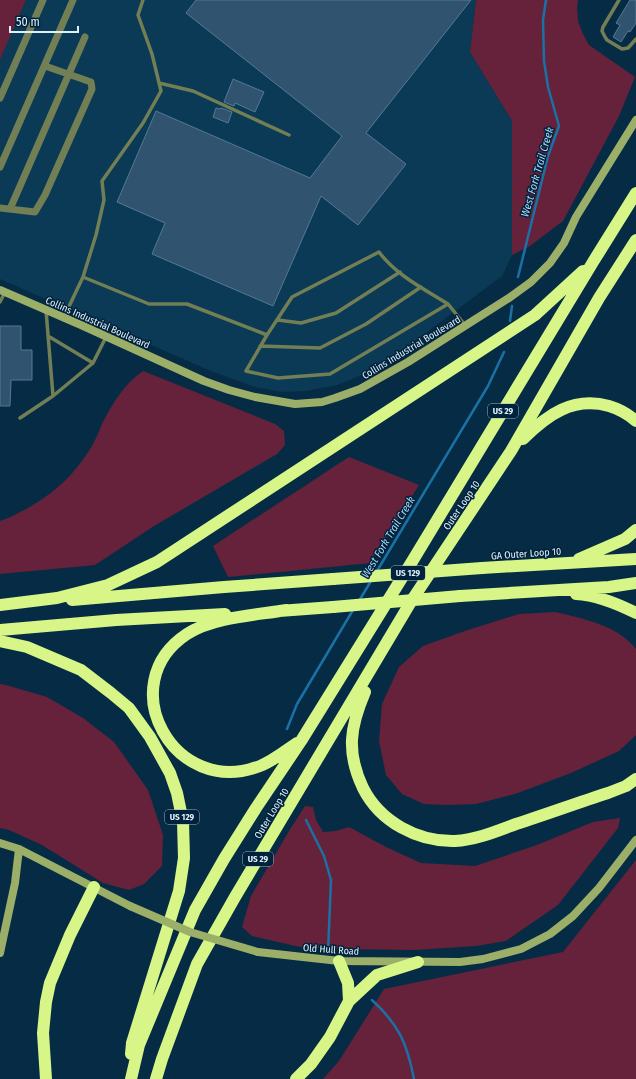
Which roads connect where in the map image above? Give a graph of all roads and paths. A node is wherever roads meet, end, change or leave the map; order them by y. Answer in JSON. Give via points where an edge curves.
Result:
{"nodes":[{"id":1,"x":43,"y":0,"type":"edge"},
{"id":2,"x":73,"y":0,"type":"edge"},
{"id":3,"x":143,"y":0,"type":"edge"},
{"id":4,"x":619,"y":0,"type":"edge"},
{"id":5,"x":85,"y":37,"type":"dead end"},
{"id":6,"x":636,"y":39,"type":"edge"},
{"id":7,"x":45,"y":66,"type":"junction"},
{"id":8,"x":69,"y":74,"type":"junction"},
{"id":9,"x":159,"y":83,"type":"junction"},
{"id":10,"x":0,"y":98,"type":"edge"},
{"id":11,"x":636,"y":120,"type":"edge"},
{"id":12,"x":289,"y":135,"type":"dead end"},
{"id":13,"x":0,"y":167,"type":"edge"},
{"id":14,"x":636,"y":193,"type":"edge"},
{"id":15,"x":0,"y":208,"type":"edge"},
{"id":16,"x":10,"y":209,"type":"junction"},
{"id":17,"x":636,"y":240,"type":"edge"},
{"id":18,"x":593,"y":262,"type":"junction"},
{"id":19,"x":400,"y":272,"type":"junction"},
{"id":20,"x":83,"y":277,"type":"junction"},
{"id":21,"x":421,"y":287,"type":"junction"},
{"id":22,"x":2,"y":291,"type":"edge"},
{"id":23,"x":0,"y":302,"type":"edge"},
{"id":24,"x":448,"y":304,"type":"junction"},
{"id":25,"x":46,"y":309,"type":"junction"},
{"id":26,"x":64,"y":317,"type":"junction"},
{"id":27,"x":278,"y":320,"type":"junction"},
{"id":28,"x":465,"y":325,"type":"junction"},
{"id":29,"x":267,"y":335,"type":"junction"},
{"id":30,"x":48,"y":336,"type":"junction"},
{"id":31,"x":107,"y":336,"type":"junction"},
{"id":32,"x":260,"y":346,"type":"junction"},
{"id":33,"x":92,"y":363,"type":"junction"},
{"id":34,"x":53,"y":396,"type":"junction"},
{"id":35,"x":20,"y":418,"type":"dead end"},
{"id":36,"x":636,"y":421,"type":"edge"},
{"id":37,"x":511,"y":451,"type":"junction"},
{"id":38,"x":636,"y":530,"type":"edge"},
{"id":39,"x":636,"y":559,"type":"edge"},
{"id":40,"x":572,"y":562,"type":"junction"},
{"id":41,"x":636,"y":583,"type":"edge"},
{"id":42,"x":528,"y":592,"type":"junction"},
{"id":43,"x":0,"y":605,"type":"edge"},
{"id":44,"x":287,"y":610,"type":"junction"},
{"id":45,"x":636,"y":613,"type":"edge"},
{"id":46,"x":0,"y":630,"type":"edge"},
{"id":47,"x":0,"y":641,"type":"edge"},
{"id":48,"x":382,"y":650,"type":"junction"},
{"id":49,"x":301,"y":741,"type":"junction"},
{"id":50,"x":636,"y":779,"type":"edge"},
{"id":51,"x":636,"y":840,"type":"edge"},
{"id":52,"x":0,"y":843,"type":"edge"},
{"id":53,"x":19,"y":849,"type":"junction"},
{"id":54,"x":94,"y":887,"type":"junction"},
{"id":55,"x":0,"y":953,"type":"edge"},
{"id":56,"x":339,"y":962,"type":"junction"},
{"id":57,"x":418,"y":962,"type":"junction"},
{"id":58,"x":349,"y":1000,"type":"junction"},
{"id":59,"x":46,"y":1079,"type":"edge"},
{"id":60,"x":130,"y":1079,"type":"edge"},
{"id":61,"x":156,"y":1079,"type":"edge"},
{"id":62,"x":296,"y":1079,"type":"edge"}],
"edges":[{"from":1,"to":10,"type":"street"},
{"from":2,"to":7,"type":"street"},
{"from":3,"to":9,"type":"lane","via":[[138,15]]},
{"from":4,"to":6,"type":"lane","via":[[603,27],[603,34],[607,40],[622,49],[628,48]]},
{"from":5,"to":8,"type":"street"},
{"from":7,"to":8,"type":"street"},
{"from":7,"to":13,"type":"street"},
{"from":8,"to":16,"type":"street"},
{"from":8,"to":16,"type":"street","via":[[91,82],[92,89],[35,212]]},
{"from":9,"to":12,"type":"lane","via":[[193,91]]},
{"from":9,"to":20,"type":"lane","via":[[161,91],[143,123],[102,181],[104,200]]},
{"from":11,"to":28,"type":"street","name":"Collins Industrial Boulevard","via":[[550,263],[531,282]]},
{"from":14,"to":18,"type":"highway","number":"US 29"},
{"from":15,"to":16,"type":"street"},
{"from":17,"to":37,"type":"highway","number":"US 29","via":[[599,298]]},
{"from":18,"to":43,"type":"highway","via":[[535,315],[157,562],[108,585],[57,598]]},
{"from":18,"to":49,"type":"highway","number":"US 29"},
{"from":19,"to":21,"type":"lane"},
{"from":19,"to":27,"type":"lane","via":[[336,313],[302,323]]},
{"from":19,"to":27,"type":"lane","via":[[379,252],[292,298]]},
{"from":20,"to":26,"type":"lane"},
{"from":20,"to":29,"type":"lane","via":[[150,304],[187,304]]},
{"from":21,"to":24,"type":"lane"},
{"from":21,"to":32,"type":"lane","via":[[366,324],[320,348]]},
{"from":22,"to":23,"type":"lane"},
{"from":22,"to":25,"type":"street","name":"Collins Industrial Boulevard"},
{"from":24,"to":28,"type":"lane"},
{"from":24,"to":32,"type":"lane","via":[[330,374],[278,378],[246,371]]},
{"from":25,"to":26,"type":"street","name":"Collins Industrial Boulevard"},
{"from":25,"to":30,"type":"lane"},
{"from":26,"to":31,"type":"street","name":"Collins Industrial Boulevard"},
{"from":27,"to":29,"type":"lane"},
{"from":28,"to":31,"type":"street","name":"Collins Industrial Boulevard","via":[[360,389],[335,398],[309,403],[282,402],[229,390]]},
{"from":29,"to":32,"type":"lane"},
{"from":30,"to":33,"type":"lane"},
{"from":30,"to":34,"type":"lane"},
{"from":31,"to":33,"type":"lane"},
{"from":33,"to":34,"type":"lane"},
{"from":34,"to":35,"type":"lane"},
{"from":36,"to":37,"type":"highway","via":[[619,409],[600,404],[580,403],[551,415]]},
{"from":37,"to":48,"type":"highway","name":"Outer Loop 10","number":"US 29","via":[[412,600]]},
{"from":38,"to":40,"type":"highway","number":"US 129","via":[[625,539]]},
{"from":39,"to":40,"type":"highway","name":"GA Outer Loop 10"},
{"from":40,"to":43,"type":"highway","name":"GA Outer Loop 10","number":"US 129","bridge":true},
{"from":41,"to":42,"type":"highway"},
{"from":42,"to":44,"type":"highway","bridge":true},
{"from":42,"to":45,"type":"highway","via":[[583,594],[612,602]]},
{"from":44,"to":46,"type":"highway"},
{"from":44,"to":49,"type":"highway","via":[[217,621],[188,634],[174,645],[159,667],[153,693],[154,706],[163,733],[174,747],[185,758],[216,770],[242,770],[261,766]]},
{"from":47,"to":60,"type":"highway","number":"US 129","via":[[26,647],[81,670],[111,692],[129,708],[150,737],[178,793],[184,851],[179,891],[132,1043]]},
{"from":48,"to":50,"type":"highway","via":[[354,721],[352,753],[359,779],[371,802],[389,819],[413,834],[456,841],[475,838],[608,793]]},
{"from":48,"to":61,"type":"highway","name":"Outer Loop 10","number":"US 29","via":[[197,964]]},
{"from":49,"to":60,"type":"highway","number":"US 29","via":[[224,859],[195,910],[139,1045]]},
{"from":51,"to":57,"type":"street","name":"Old Hull Road","via":[[582,907],[550,934],[521,949],[483,959]]},
{"from":52,"to":53,"type":"street","name":"Old Hull Road"},
{"from":53,"to":54,"type":"street","name":"Old Hull Road"},
{"from":53,"to":55,"type":"street","via":[[15,883]]},
{"from":54,"to":56,"type":"street","name":"Old Hull Road","bridge":true,"via":[[190,932],[258,952]]},
{"from":54,"to":59,"type":"highway","via":[[50,983],[43,1033]]},
{"from":56,"to":57,"type":"street","name":"Old Hull Road"},
{"from":56,"to":58,"type":"highway","via":[[348,982]]},
{"from":57,"to":58,"type":"highway","via":[[377,975]]},
{"from":58,"to":62,"type":"highway","via":[[330,1037],[311,1064]]}]}
